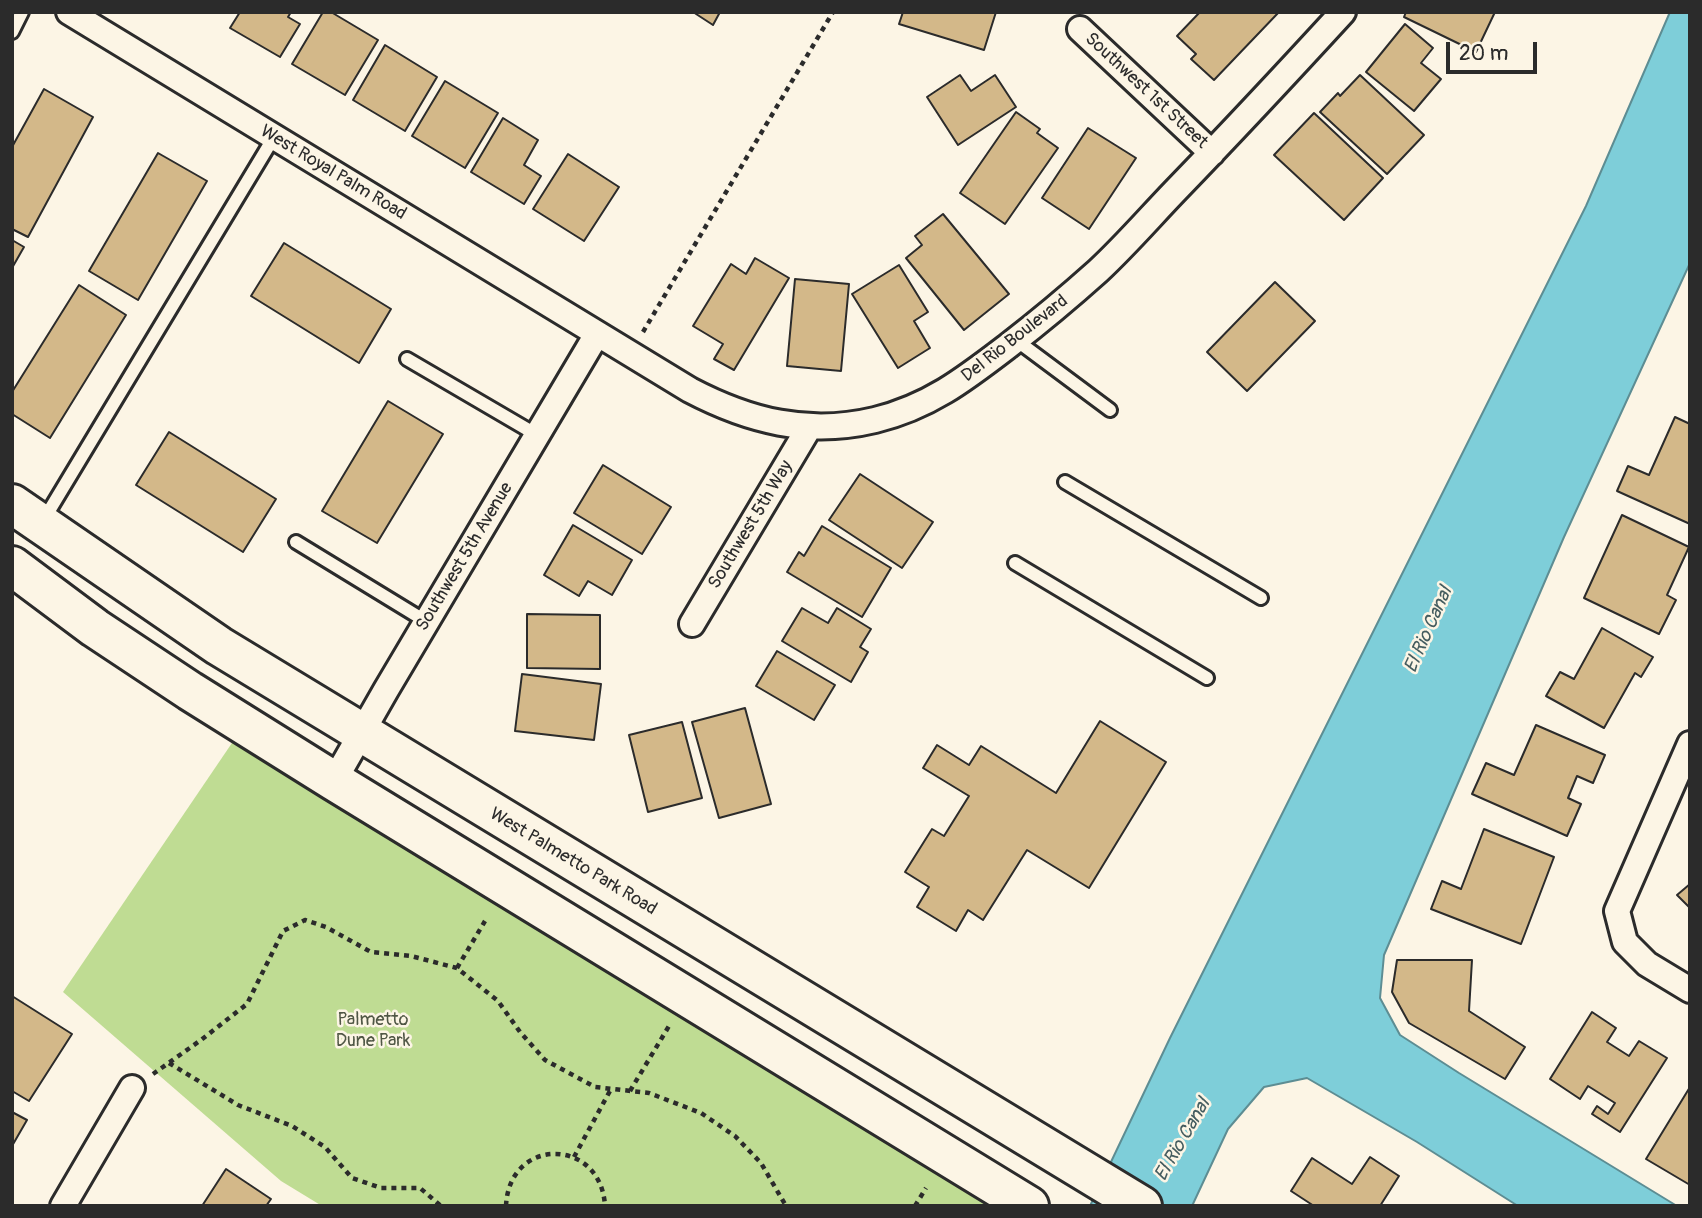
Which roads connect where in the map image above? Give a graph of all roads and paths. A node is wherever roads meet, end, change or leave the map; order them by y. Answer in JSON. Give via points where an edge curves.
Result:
{"nodes":[{"id":1,"x":22,"y":12,"type":"edge"},
{"id":2,"x":69,"y":12,"type":"edge"},
{"id":3,"x":833,"y":12,"type":"edge"},
{"id":4,"x":1343,"y":12,"type":"edge"},
{"id":5,"x":1080,"y":29,"type":"dead end"},
{"id":6,"x":12,"y":32,"type":"edge"},
{"id":7,"x":274,"y":137,"type":"junction"},
{"id":8,"x":1212,"y":153,"type":"junction"},
{"id":9,"x":597,"y":334,"type":"junction"},
{"id":10,"x":1016,"y":340,"type":"junction"},
{"id":11,"x":630,"y":354,"type":"junction"},
{"id":12,"x":407,"y":359,"type":"dead end"},
{"id":13,"x":1110,"y":410,"type":"dead end"},
{"id":14,"x":810,"y":426,"type":"junction"},
{"id":15,"x":537,"y":435,"type":"junction"},
{"id":16,"x":1065,"y":482,"type":"dead end"},
{"id":17,"x":27,"y":513,"type":"edge"},
{"id":18,"x":296,"y":542,"type":"dead end"},
{"id":19,"x":1015,"y":563,"type":"dead end"},
{"id":20,"x":12,"y":566,"type":"edge"},
{"id":21,"x":1261,"y":598,"type":"dead end"},
{"id":22,"x":427,"y":622,"type":"junction"},
{"id":23,"x":692,"y":624,"type":"dead end"},
{"id":24,"x":1207,"y":678,"type":"dead end"},
{"id":25,"x":361,"y":733,"type":"junction"},
{"id":26,"x":1690,"y":744,"type":"edge"},
{"id":27,"x":334,"y":781,"type":"junction"},
{"id":28,"x":485,"y":921,"type":"dead end"},
{"id":29,"x":457,"y":968,"type":"junction"},
{"id":30,"x":1690,"y":990,"type":"edge"},
{"id":31,"x":687,"y":997,"type":"junction"},
{"id":32,"x":169,"y":1063,"type":"junction"},
{"id":33,"x":132,"y":1088,"type":"joint"},
{"id":34,"x":611,"y":1089,"type":"junction"},
{"id":35,"x":630,"y":1091,"type":"junction"},
{"id":36,"x":574,"y":1157,"type":"junction"},
{"id":37,"x":926,"y":1188,"type":"dead end"},
{"id":38,"x":1015,"y":1197,"type":"edge"},
{"id":39,"x":62,"y":1206,"type":"edge"},
{"id":40,"x":441,"y":1206,"type":"edge"},
{"id":41,"x":506,"y":1206,"type":"edge"},
{"id":42,"x":605,"y":1206,"type":"edge"},
{"id":43,"x":786,"y":1206,"type":"edge"},
{"id":44,"x":915,"y":1206,"type":"edge"},
{"id":45,"x":1142,"y":1206,"type":"edge"}],
"edges":[{"from":1,"to":6,"type":"lane"},
{"from":2,"to":7,"type":"street","name":"West Royal Palm Road"},
{"from":3,"to":11,"type":"path"},
{"from":4,"to":8,"type":"street","name":"Del Rio Boulevard"},
{"from":5,"to":8,"type":"street","name":"Southwest 1st Street"},
{"from":7,"to":9,"type":"street","name":"West Royal Palm Road"},
{"from":7,"to":17,"type":"lane"},
{"from":8,"to":10,"type":"street","name":"Del Rio Boulevard","via":[[1100,269]]},
{"from":9,"to":11,"type":"street","name":"Del Rio Boulevard"},
{"from":9,"to":15,"type":"street","name":"Southwest 5th Avenue"},
{"from":10,"to":13,"type":"lane"},
{"from":10,"to":14,"type":"street","name":"Del Rio Boulevard","via":[[933,399],[874,420]]},
{"from":11,"to":14,"type":"street","name":"Del Rio Boulevard","via":[[719,405],[779,423]]},
{"from":12,"to":15,"type":"lane"},
{"from":14,"to":23,"type":"street","name":"Southwest 5th Way"},
{"from":15,"to":22,"type":"street","name":"Southwest 5th Avenue"},
{"from":16,"to":21,"type":"lane"},
{"from":17,"to":25,"type":"main road","name":"West Palmetto Park Road","via":[[219,646]]},
{"from":18,"to":22,"type":"lane"},
{"from":19,"to":24,"type":"lane"},
{"from":20,"to":27,"type":"main road","via":[[95,628]]},
{"from":22,"to":25,"type":"street","name":"Southwest 5th Avenue"},
{"from":25,"to":27,"type":"street","name":"Southwest 5th Avenue"},
{"from":25,"to":45,"type":"main road","name":"West Palmetto Park Road"},
{"from":26,"to":30,"type":"street","via":[[1617,911],[1625,942],[1647,964]]},
{"from":27,"to":31,"type":"main road"},
{"from":28,"to":29,"type":"path"},
{"from":29,"to":32,"type":"path","via":[[371,952],[305,920],[283,931],[247,1004]]},
{"from":29,"to":34,"type":"path","via":[[498,1001],[545,1060],[595,1087]]},
{"from":31,"to":35,"type":"path"},
{"from":31,"to":38,"type":"main road"},
{"from":32,"to":33,"type":"path"},
{"from":32,"to":40,"type":"path","via":[[238,1105],[292,1126],[326,1147],[352,1178],[381,1188],[420,1188]]},
{"from":33,"to":39,"type":"street"},
{"from":34,"to":35,"type":"path"},
{"from":34,"to":36,"type":"path"},
{"from":35,"to":43,"type":"path","via":[[649,1093],[701,1113],[735,1136],[761,1163]]},
{"from":36,"to":41,"type":"path","via":[[542,1155],[527,1162],[508,1188]]},
{"from":36,"to":42,"type":"path","via":[[598,1178]]},
{"from":37,"to":44,"type":"path"}]}
